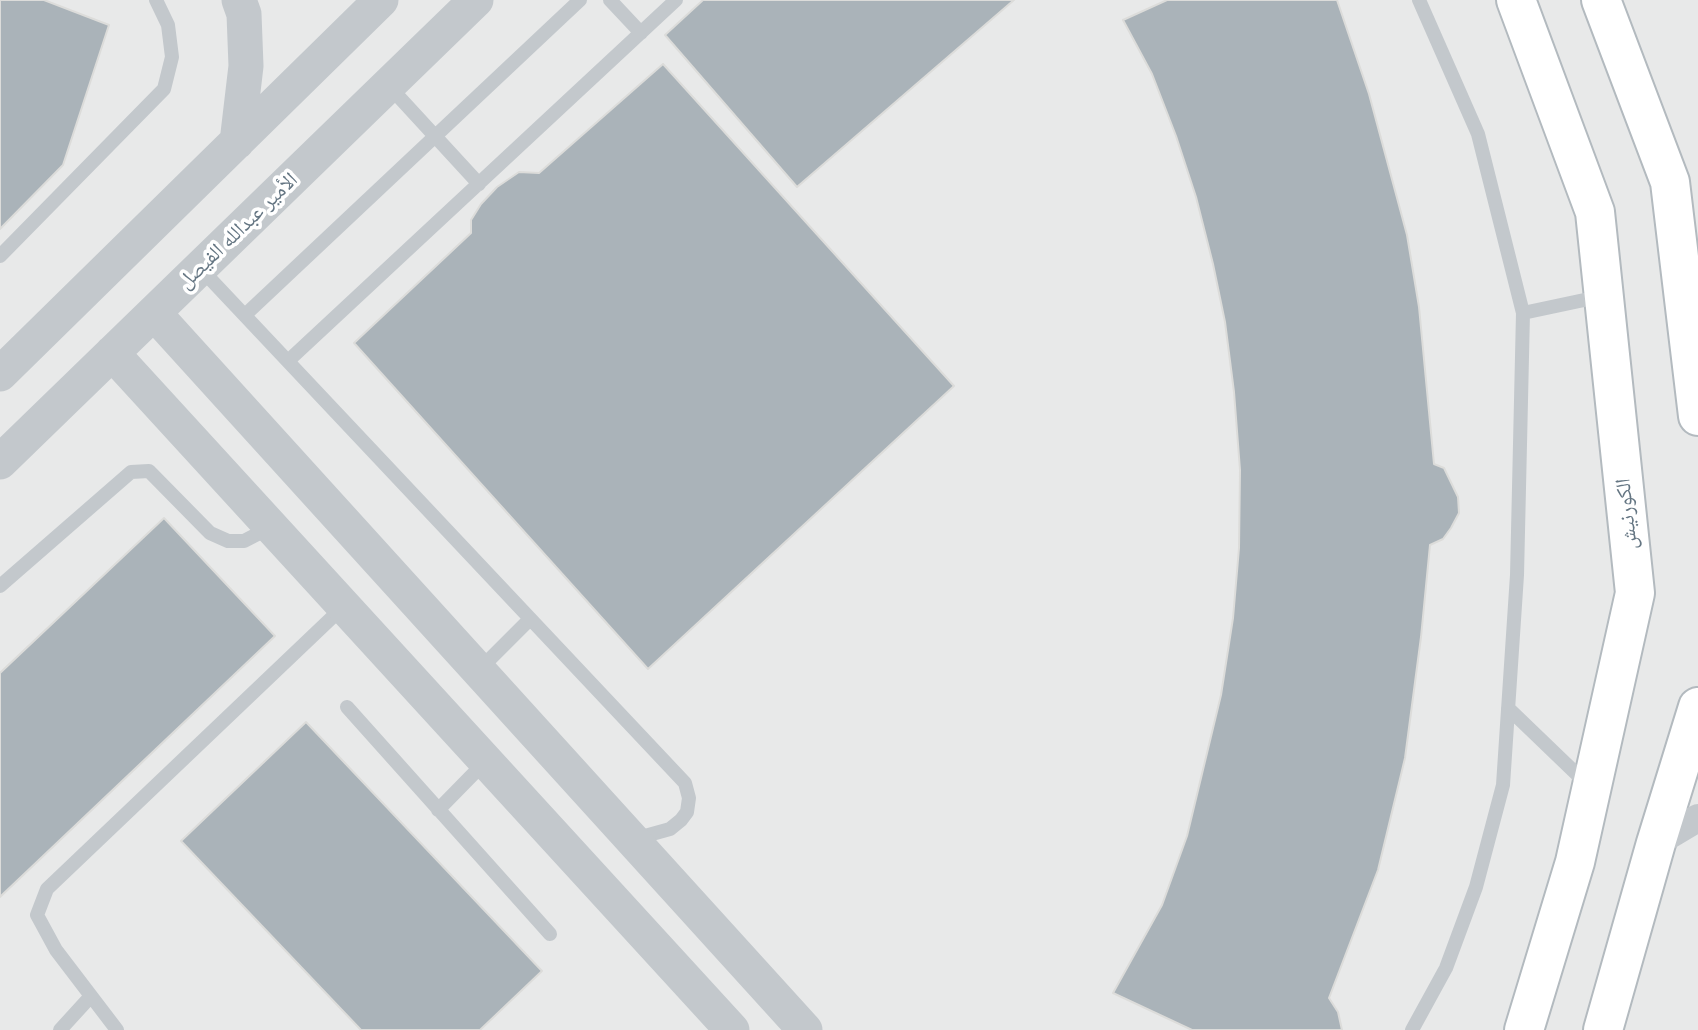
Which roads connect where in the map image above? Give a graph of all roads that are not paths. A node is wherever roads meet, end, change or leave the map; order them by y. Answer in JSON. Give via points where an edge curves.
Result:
{"nodes":[{"id":1,"x":156,"y":0,"type":"edge"},
{"id":2,"x":239,"y":0,"type":"edge"},
{"id":3,"x":381,"y":0,"type":"edge"},
{"id":4,"x":475,"y":0,"type":"edge"},
{"id":5,"x":580,"y":0,"type":"edge"},
{"id":6,"x":611,"y":0,"type":"edge"},
{"id":7,"x":676,"y":0,"type":"edge"},
{"id":8,"x":1419,"y":0,"type":"edge"},
{"id":9,"x":1516,"y":0,"type":"edge"},
{"id":10,"x":1601,"y":0,"type":"edge"},
{"id":11,"x":640,"y":33,"type":"junction"},
{"id":12,"x":388,"y":85,"type":"junction"},
{"id":13,"x":435,"y":137,"type":"junction"},
{"id":14,"x":237,"y":142,"type":"junction"},
{"id":15,"x":479,"y":184,"type":"junction"},
{"id":16,"x":1686,"y":224,"type":"edge"},
{"id":17,"x":0,"y":256,"type":"edge"},
{"id":18,"x":200,"y":268,"type":"junction"},
{"id":19,"x":1604,"y":296,"type":"junction"},
{"id":20,"x":154,"y":313,"type":"junction"},
{"id":21,"x":1523,"y":313,"type":"junction"},
{"id":22,"x":245,"y":315,"type":"junction"},
{"id":23,"x":112,"y":354,"type":"junction"},
{"id":24,"x":288,"y":361,"type":"junction"},
{"id":25,"x":0,"y":374,"type":"edge"},
{"id":26,"x":1698,"y":416,"type":"edge"},
{"id":27,"x":0,"y":463,"type":"edge"},
{"id":28,"x":271,"y":527,"type":"junction"},
{"id":29,"x":0,"y":586,"type":"edge"},
{"id":30,"x":344,"y":606,"type":"junction"},
{"id":31,"x":530,"y":619,"type":"junction"},
{"id":32,"x":479,"y":670,"type":"junction"},
{"id":33,"x":347,"y":707,"type":"dead end"},
{"id":34,"x":1698,"y":707,"type":"edge"},
{"id":35,"x":1508,"y":708,"type":"junction"},
{"id":36,"x":486,"y":761,"type":"junction"},
{"id":37,"x":1591,"y":788,"type":"junction"},
{"id":38,"x":438,"y":810,"type":"junction"},
{"id":39,"x":1698,"y":818,"type":"edge"},
{"id":40,"x":632,"y":840,"type":"junction"},
{"id":41,"x":1656,"y":843,"type":"junction"},
{"id":42,"x":550,"y":934,"type":"dead end"},
{"id":43,"x":91,"y":996,"type":"junction"},
{"id":44,"x":60,"y":1030,"type":"edge"},
{"id":45,"x":117,"y":1030,"type":"edge"},
{"id":46,"x":732,"y":1030,"type":"edge"},
{"id":47,"x":805,"y":1030,"type":"edge"},
{"id":48,"x":1412,"y":1030,"type":"edge"},
{"id":49,"x":1524,"y":1030,"type":"edge"},
{"id":50,"x":1603,"y":1030,"type":"edge"}],
"edges":[{"from":1,"to":17,"type":"lane","via":[[168,25],[172,57],[164,89]]},
{"from":2,"to":14,"type":"street","via":[[246,66]]},
{"from":3,"to":14,"type":"street"},
{"from":4,"to":12,"type":"street","name":"الأمير عبدالله الفيصل"},
{"from":5,"to":13,"type":"lane"},
{"from":6,"to":11,"type":"lane"},
{"from":7,"to":11,"type":"lane"},
{"from":8,"to":21,"type":"lane","via":[[1478,134]]},
{"from":9,"to":19,"type":"main road","name":"الكورنيش","via":[[1595,212]]},
{"from":10,"to":16,"type":"main road"},
{"from":11,"to":15,"type":"lane"},
{"from":12,"to":13,"type":"lane"},
{"from":12,"to":18,"type":"street","name":"الأمير عبدالله الفيصل"},
{"from":13,"to":15,"type":"lane"},
{"from":13,"to":22,"type":"lane"},
{"from":14,"to":25,"type":"street"},
{"from":15,"to":24,"type":"lane"},
{"from":16,"to":26,"type":"main road"},
{"from":18,"to":20,"type":"street","name":"الأمير عبدالله الفيصل"},
{"from":18,"to":22,"type":"lane"},
{"from":19,"to":21,"type":"lane"},
{"from":19,"to":37,"type":"main road","name":"الكورنيش","via":[[1635,593]]},
{"from":20,"to":23,"type":"street","name":"الأمير عبدالله الفيصل"},
{"from":20,"to":32,"type":"street"},
{"from":21,"to":35,"type":"lane","via":[[1517,575]]},
{"from":22,"to":24,"type":"lane"},
{"from":23,"to":27,"type":"street","name":"الأمير عبدالله الفيصل"},
{"from":23,"to":28,"type":"street"},
{"from":24,"to":31,"type":"lane"},
{"from":28,"to":29,"type":"lane","via":[[244,541],[228,541],[210,533],[149,471],[131,472]]},
{"from":28,"to":30,"type":"street"},
{"from":30,"to":36,"type":"street"},
{"from":30,"to":43,"type":"lane","via":[[47,889],[37,915],[56,950]]},
{"from":31,"to":32,"type":"lane"},
{"from":31,"to":40,"type":"lane","via":[[685,783],[689,798],[681,820],[670,829]]},
{"from":32,"to":40,"type":"street"},
{"from":33,"to":38,"type":"lane"},
{"from":34,"to":41,"type":"main road"},
{"from":35,"to":37,"type":"lane"},
{"from":35,"to":48,"type":"lane","via":[[1503,785],[1476,887],[1446,968]]},
{"from":36,"to":38,"type":"lane"},
{"from":36,"to":46,"type":"street"},
{"from":37,"to":49,"type":"main road","name":"الكورنيش"},
{"from":38,"to":42,"type":"lane"},
{"from":39,"to":41,"type":"street"},
{"from":40,"to":47,"type":"street"},
{"from":41,"to":50,"type":"main road"},
{"from":43,"to":44,"type":"lane"},
{"from":43,"to":45,"type":"lane"}]}
